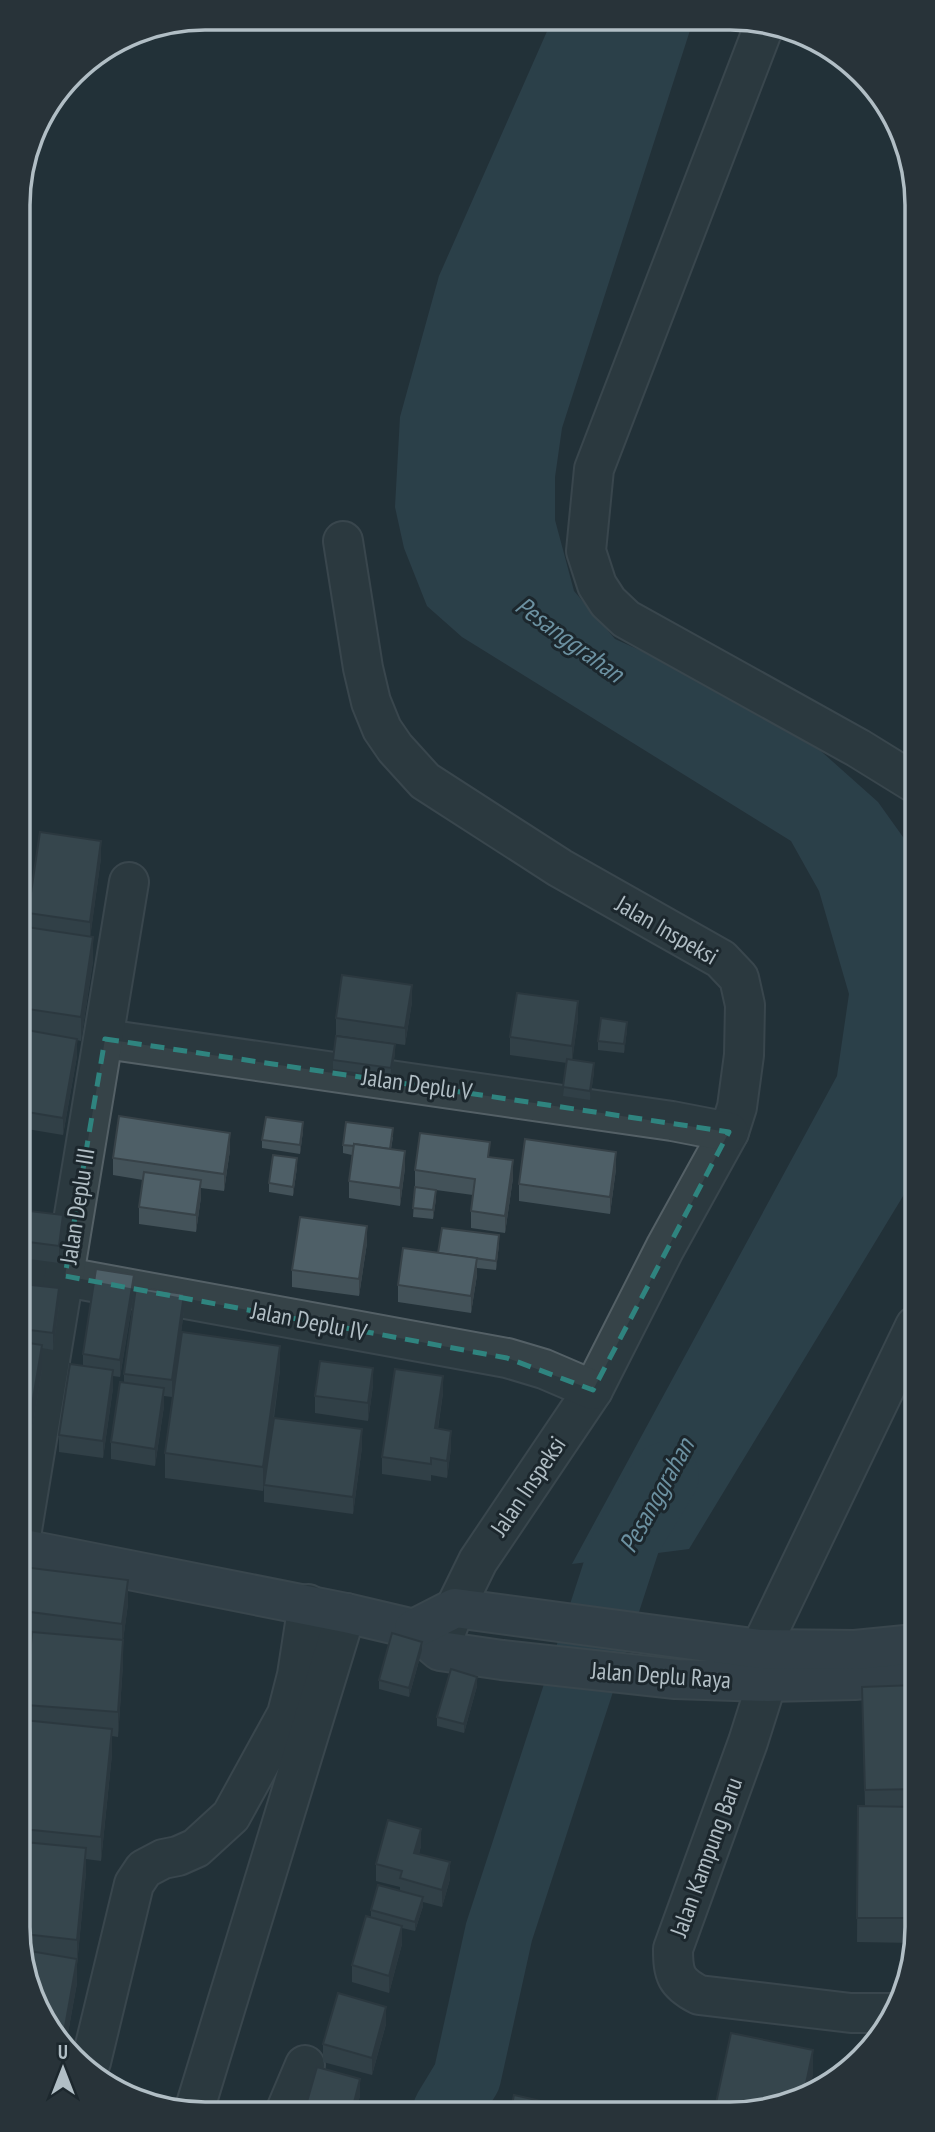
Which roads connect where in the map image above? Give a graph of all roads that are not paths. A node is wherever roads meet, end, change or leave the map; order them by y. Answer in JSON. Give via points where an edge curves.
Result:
{"nodes":[{"id":1,"x":762,"y":33,"type":"edge"},
{"id":2,"x":343,"y":541,"type":"dead end"},
{"id":3,"x":905,"y":777,"type":"edge"},
{"id":4,"x":129,"y":882,"type":"dead end"},
{"id":5,"x":104,"y":1039,"type":"junction"},
{"id":6,"x":729,"y":1132,"type":"junction"},
{"id":7,"x":30,"y":1270,"type":"edge"},
{"id":8,"x":65,"y":1276,"type":"junction"},
{"id":9,"x":905,"y":1348,"type":"edge"},
{"id":10,"x":593,"y":1390,"type":"junction"},
{"id":11,"x":30,"y":1483,"type":"edge"},
{"id":12,"x":30,"y":1550,"type":"edge"},
{"id":13,"x":308,"y":1604,"type":"junction"},
{"id":14,"x":454,"y":1608,"type":"junction"},
{"id":15,"x":346,"y":1613,"type":"junction"},
{"id":16,"x":427,"y":1640,"type":"junction"},
{"id":17,"x":905,"y":1645,"type":"edge"},
{"id":18,"x":763,"y":1666,"type":"junction"},
{"id":19,"x":905,"y":1675,"type":"edge"},
{"id":20,"x":883,"y":2013,"type":"edge"},
{"id":21,"x":98,"y":2034,"type":"edge"},
{"id":22,"x":305,"y":2065,"type":"dead end"},
{"id":23,"x":197,"y":2102,"type":"edge"},
{"id":24,"x":289,"y":2102,"type":"edge"}],
"edges":[{"from":1,"to":3,"type":"street","via":[[594,469],[586,551],[597,585],[626,618]]},
{"from":2,"to":6,"type":"street","name":"Jalan Inspeksi","via":[[371,702],[382,729],[410,765],[425,781],[560,868],[721,959],[739,978],[745,1005],[744,1055]]},
{"from":4,"to":5,"type":"street","name":"Jalan Deplu III"},
{"from":5,"to":6,"type":"street","name":"Jalan Deplu V"},
{"from":5,"to":8,"type":"street","name":"Jalan Deplu III"},
{"from":6,"to":10,"type":"street","name":"Jalan Inspeksi"},
{"from":7,"to":8,"type":"street","name":"Jalan Deplu IV"},
{"from":8,"to":10,"type":"street","name":"Jalan Deplu IV","via":[[507,1358]]},
{"from":8,"to":11,"type":"street","name":"Jalan Deplu III"},
{"from":9,"to":18,"type":"street","name":"Jalan Kampung Baru"},
{"from":10,"to":14,"type":"street","name":"Jalan Inspeksi","via":[[478,1561]]},
{"from":12,"to":13,"type":"main road","name":"Jalan Deplu Raya"},
{"from":13,"to":15,"type":"main road","name":"Jalan Deplu Raya"},
{"from":13,"to":21,"type":"street","via":[[287,1714],[231,1816],[196,1848],[144,1869],[134,1884]]},
{"from":14,"to":16,"type":"main road"},
{"from":14,"to":18,"type":"main road","name":"Jalan Deplu Raya","via":[[678,1638]]},
{"from":15,"to":16,"type":"main road","name":"Jalan Deplu Raya"},
{"from":15,"to":23,"type":"street"},
{"from":16,"to":18,"type":"main road","name":"Jalan Deplu Raya","via":[[502,1660],[676,1679]]},
{"from":17,"to":18,"type":"main road","name":"Jalan Deplu Raya"},
{"from":18,"to":19,"type":"main road","name":"Jalan Deplu Raya","via":[[854,1680]]},
{"from":18,"to":20,"type":"street","name":"Jalan Kampung Baru","via":[[748,1742],[673,1949],[673,1967],[680,1983],[699,1995]]},
{"from":22,"to":24,"type":"street"}]}
